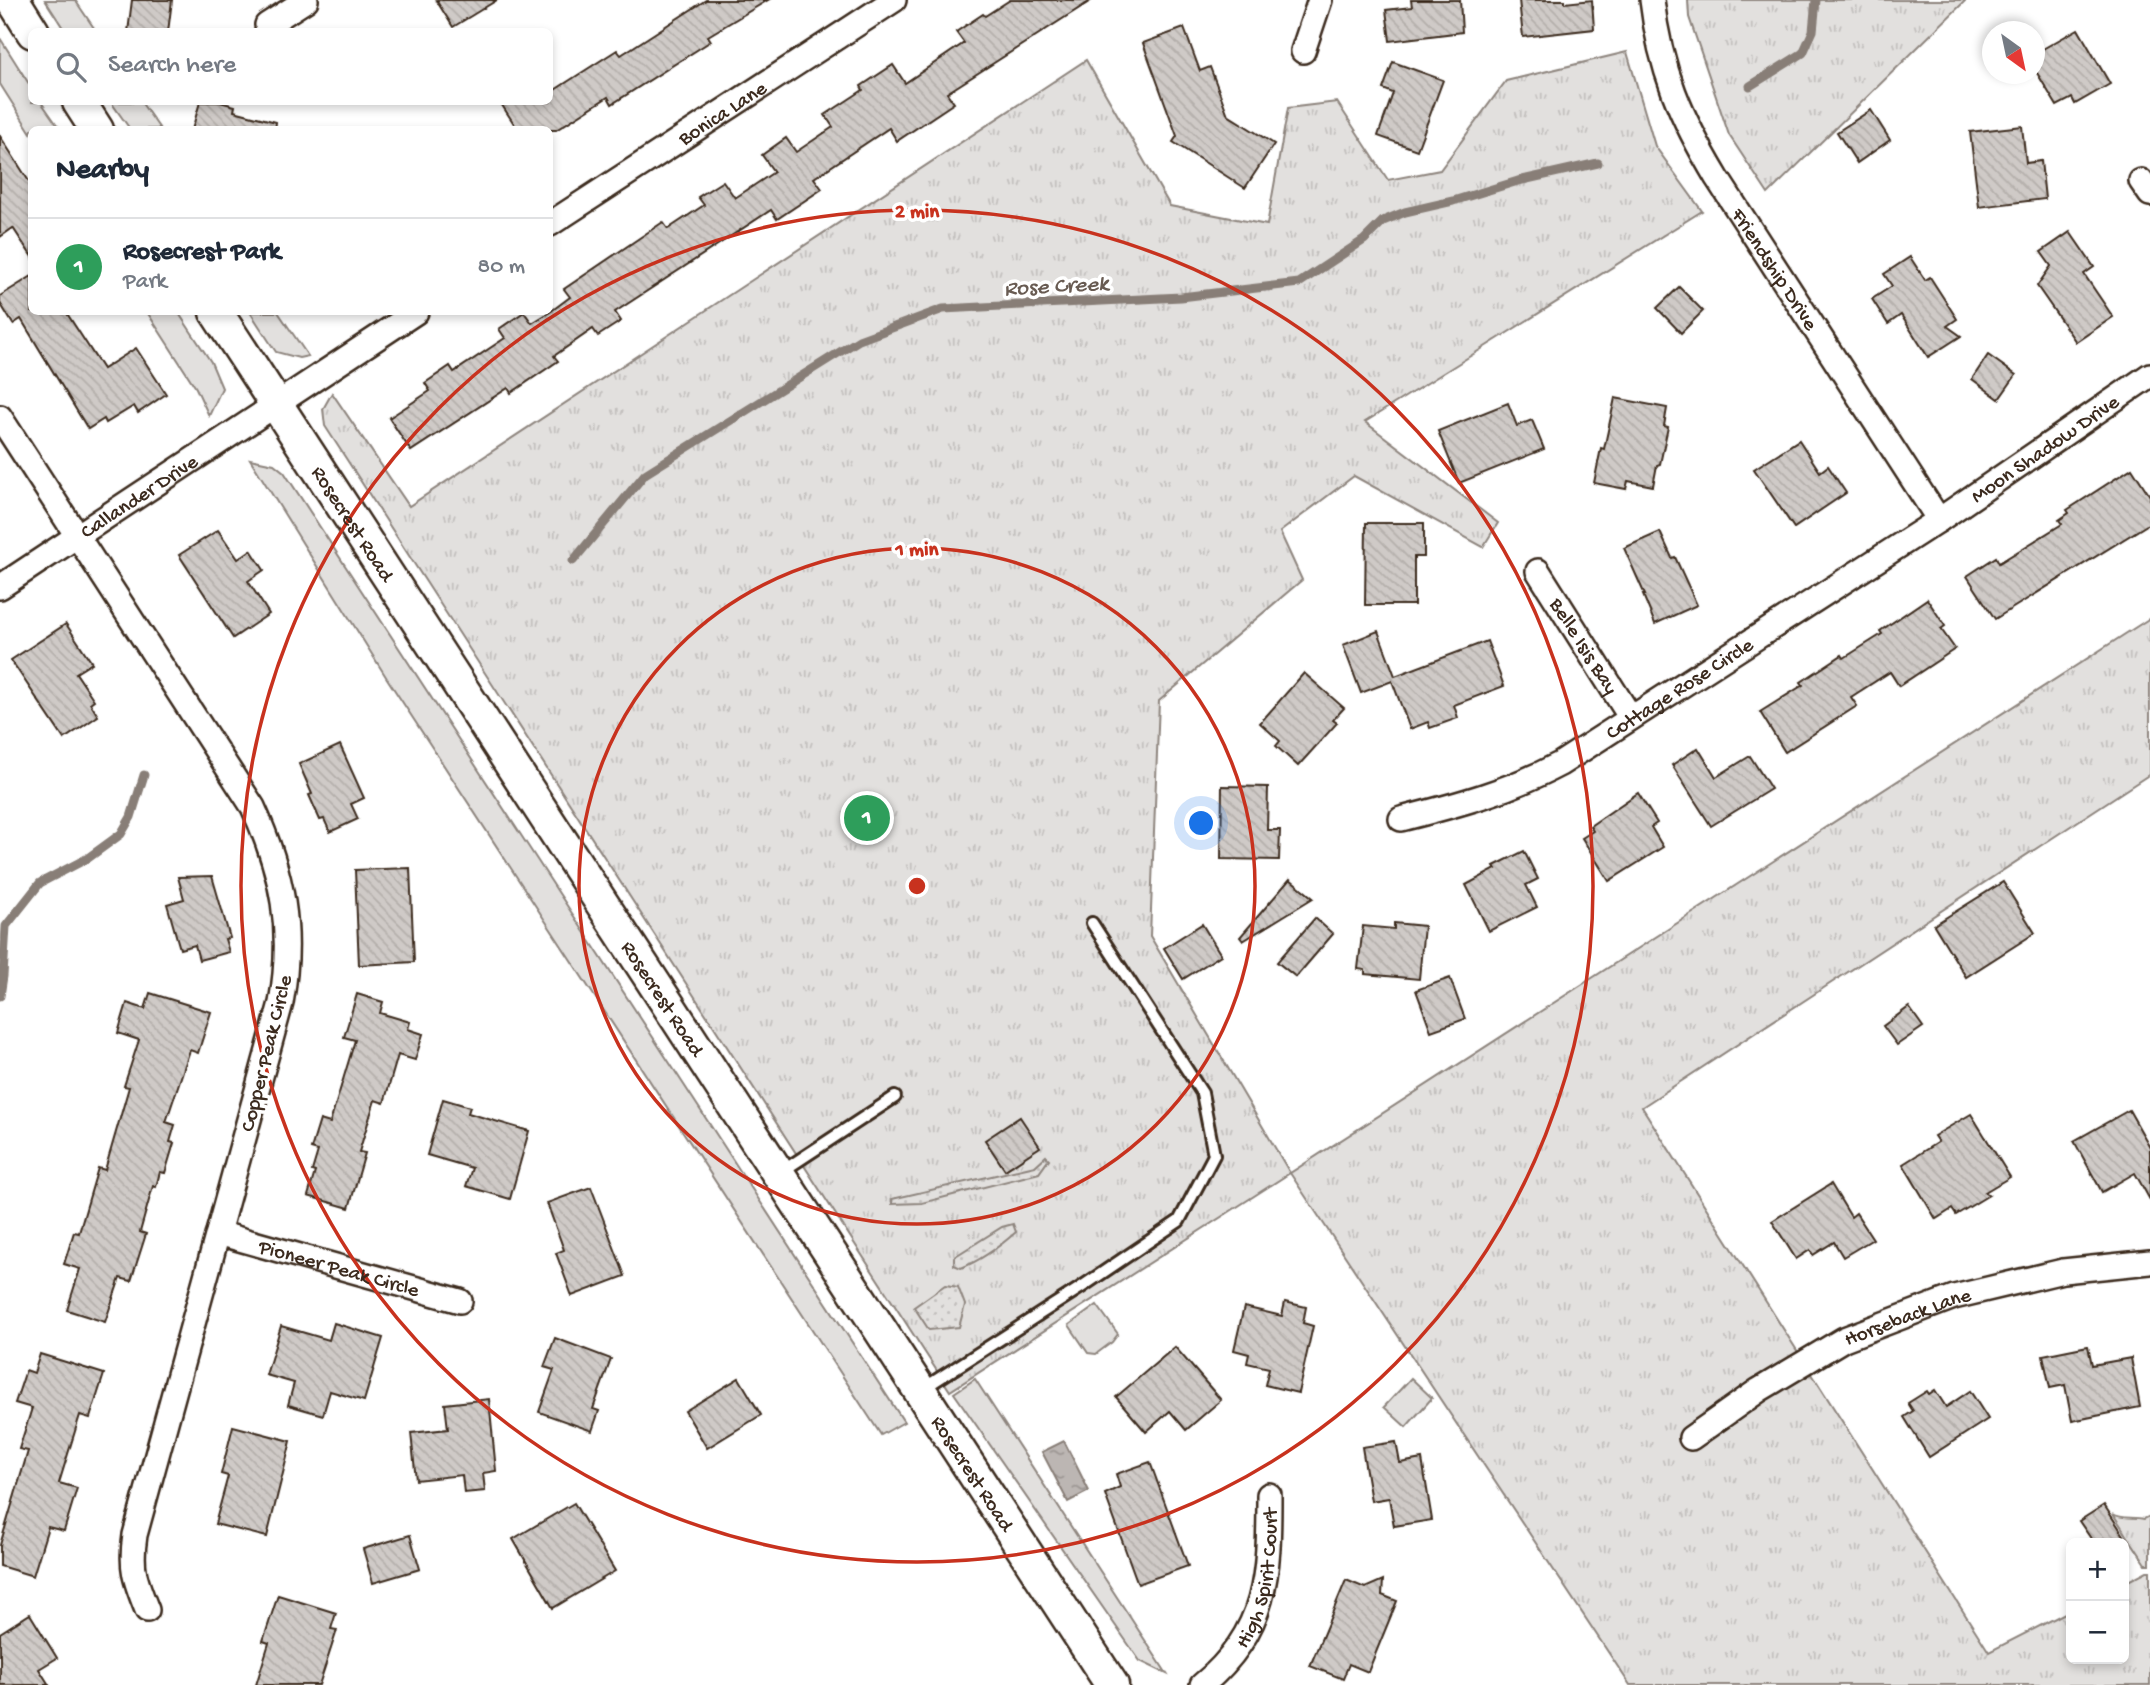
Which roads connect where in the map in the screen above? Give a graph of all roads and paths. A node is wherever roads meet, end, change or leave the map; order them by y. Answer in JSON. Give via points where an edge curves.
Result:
{"nodes":[{"id":1,"x":13,"y":0,"type":"edge"},
{"id":2,"x":306,"y":0,"type":"edge"},
{"id":3,"x":894,"y":0,"type":"edge"},
{"id":4,"x":1320,"y":0,"type":"edge"},
{"id":5,"x":1652,"y":0,"type":"edge"},
{"id":6,"x":267,"y":25,"type":"dead end"},
{"id":7,"x":30,"y":28,"type":"edge"},
{"id":8,"x":1303,"y":51,"type":"dead end"},
{"id":9,"x":81,"y":105,"type":"edge"},
{"id":10,"x":94,"y":126,"type":"edge"},
{"id":11,"x":553,"y":222,"type":"edge"},
{"id":12,"x":218,"y":315,"type":"edge"},
{"id":13,"x":411,"y":315,"type":"edge"},
{"id":14,"x":2150,"y":375,"type":"edge"},
{"id":15,"x":276,"y":404,"type":"junction"},
{"id":16,"x":0,"y":417,"type":"edge"},
{"id":17,"x":1939,"y":520,"type":"junction"},
{"id":18,"x":77,"y":536,"type":"junction"},
{"id":19,"x":1538,"y":572,"type":"dead end"},
{"id":20,"x":0,"y":587,"type":"edge"},
{"id":21,"x":1631,"y":718,"type":"junction"},
{"id":22,"x":1401,"y":819,"type":"dead end"},
{"id":23,"x":1092,"y":923,"type":"dead end"},
{"id":24,"x":895,"y":1097,"type":"dead end"},
{"id":25,"x":778,"y":1174,"type":"junction"},
{"id":26,"x":218,"y":1233,"type":"junction"},
{"id":27,"x":2150,"y":1262,"type":"edge"},
{"id":28,"x":460,"y":1301,"type":"dead end"},
{"id":29,"x":920,"y":1390,"type":"junction"},
{"id":30,"x":1691,"y":1438,"type":"dead end"},
{"id":31,"x":1269,"y":1495,"type":"dead end"},
{"id":32,"x":147,"y":1610,"type":"dead end"},
{"id":33,"x":1112,"y":1685,"type":"edge"},
{"id":34,"x":1202,"y":1685,"type":"edge"}],
"edges":[{"from":1,"to":7,"type":"main road"},
{"from":2,"to":6,"type":"street"},
{"from":3,"to":11,"type":"street","name":"Bonica Lane"},
{"from":4,"to":8,"type":"street"},
{"from":5,"to":17,"type":"street","name":"Friendship Drive","via":[[1668,79],[1689,130]]},
{"from":9,"to":10,"type":"main road"},
{"from":12,"to":15,"type":"main road","name":"Rosecrest Road"},
{"from":13,"to":15,"type":"street"},
{"from":14,"to":17,"type":"street","name":"Moon Shadow Drive"},
{"from":15,"to":18,"type":"street","name":"Callander Drive"},
{"from":15,"to":25,"type":"main road","name":"Rosecrest Road"},
{"from":16,"to":18,"type":"street","name":"Copper Peak Circle"},
{"from":17,"to":21,"type":"street","name":"Cottage Rose Circle"},
{"from":18,"to":20,"type":"street","name":"Callander Drive"},
{"from":18,"to":26,"type":"street","name":"Copper Peak Circle","via":[[253,807],[278,870],[287,938],[281,1003]]},
{"from":19,"to":21,"type":"street","name":"Belle Isis Bay"},
{"from":21,"to":22,"type":"street","name":"Cottage Rose Circle","via":[[1560,764],[1516,785]]},
{"from":23,"to":29,"type":"lane","via":[[1202,1093],[1214,1156],[1179,1221]]},
{"from":24,"to":25,"type":"lane"},
{"from":25,"to":29,"type":"main road","name":"Rosecrest Road"},
{"from":26,"to":28,"type":"street","name":"Pioneer Peak Circle"},
{"from":26,"to":32,"type":"street","name":"Copper Peak Circle","via":[[135,1535],[134,1577]]},
{"from":27,"to":30,"type":"street","name":"Horseback Lane","via":[[2063,1271],[1954,1297],[1917,1311],[1844,1339]]},
{"from":29,"to":33,"type":"main road","name":"Rosecrest Road"},
{"from":31,"to":34,"type":"street","name":"High Spirit Court","via":[[1268,1566],[1259,1607],[1240,1645]]}]}
